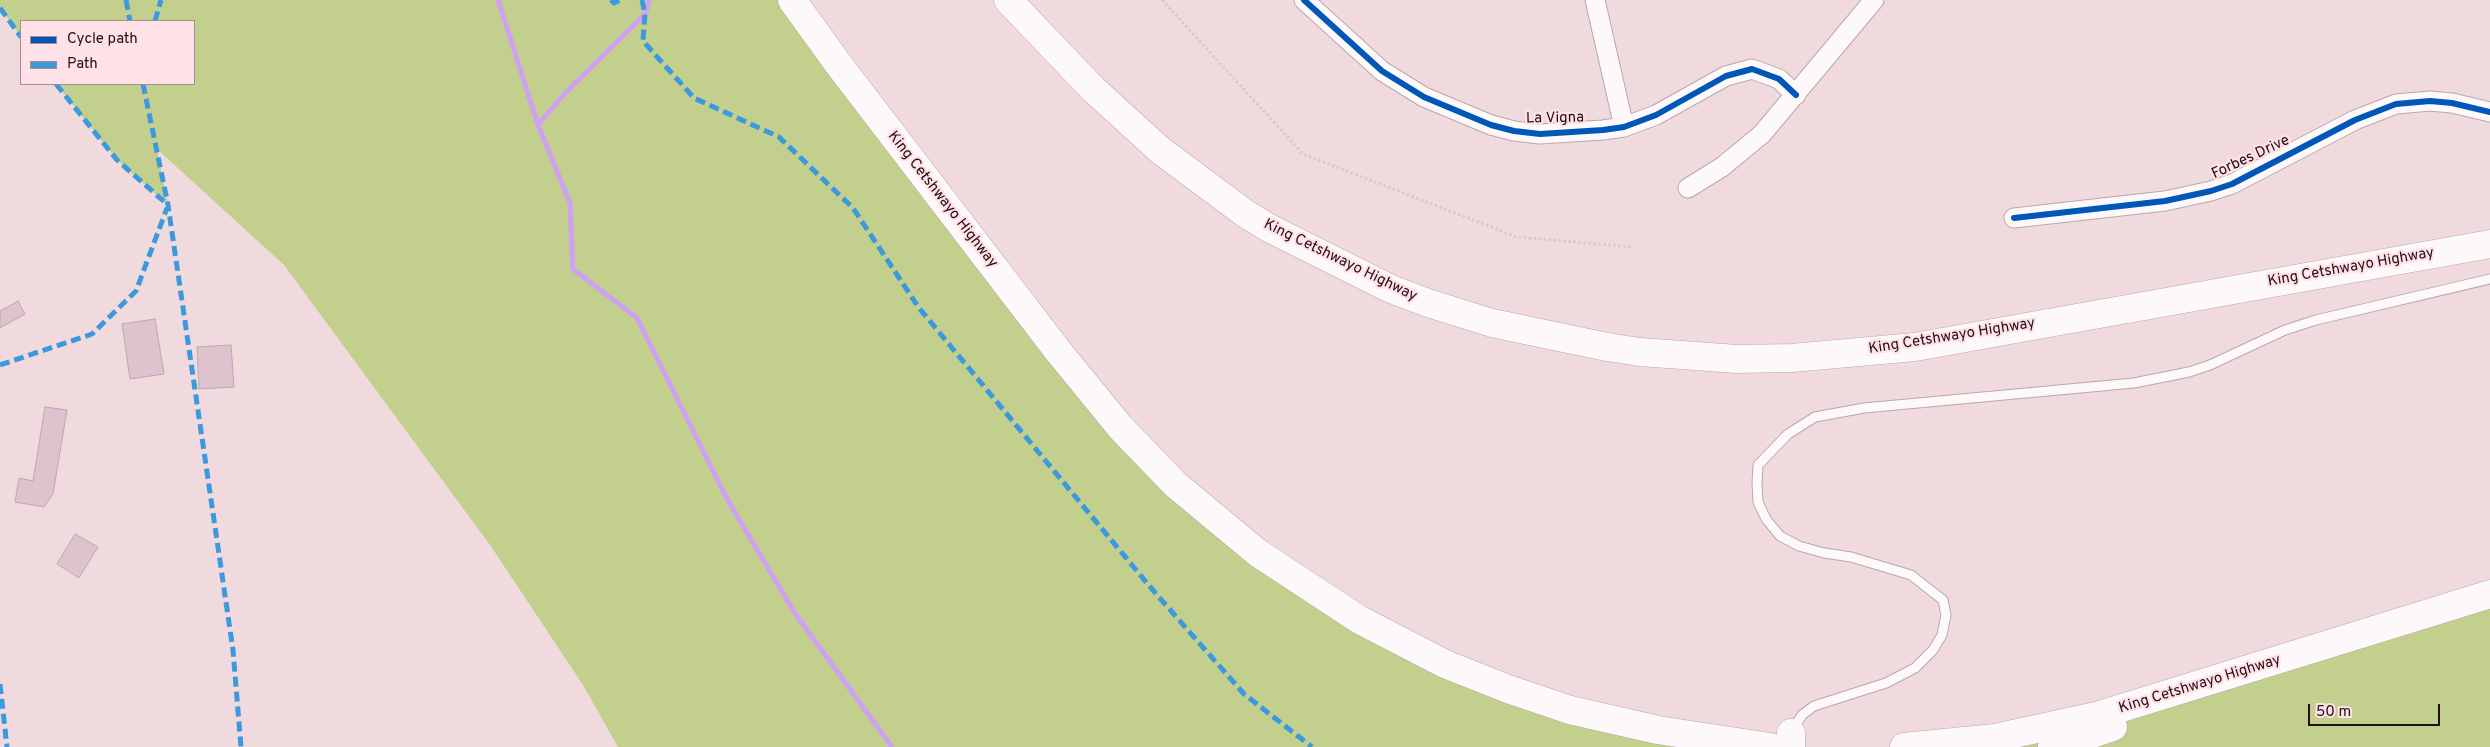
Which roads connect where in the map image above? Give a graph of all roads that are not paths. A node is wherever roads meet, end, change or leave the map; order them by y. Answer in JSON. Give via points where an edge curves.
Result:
{"nodes":[{"id":1,"x":792,"y":0,"type":"edge"},
{"id":2,"x":1008,"y":0,"type":"edge"},
{"id":3,"x":1304,"y":0,"type":"edge"},
{"id":4,"x":1595,"y":0,"type":"edge"},
{"id":5,"x":1874,"y":0,"type":"edge"},
{"id":6,"x":1796,"y":94,"type":"junction"},
{"id":7,"x":2490,"y":112,"type":"edge"},
{"id":8,"x":1624,"y":127,"type":"junction"},
{"id":9,"x":1688,"y":188,"type":"dead end"},
{"id":10,"x":2014,"y":218,"type":"dead end"},
{"id":11,"x":2490,"y":244,"type":"edge"},
{"id":12,"x":2490,"y":279,"type":"edge"},
{"id":13,"x":2490,"y":594,"type":"edge"},
{"id":14,"x":2247,"y":670,"type":"junction"},
{"id":15,"x":1784,"y":742,"type":"edge"},
{"id":16,"x":1904,"y":747,"type":"edge"},
{"id":17,"x":2052,"y":747,"type":"edge"}],
"edges":[{"from":1,"to":15,"type":"highway","name":"King Cetshwayo Highway","via":[[850,81],[1120,427],[1176,485],[1258,553],[1360,620],[1445,664],[1508,689],[1570,710],[1658,730]]},
{"from":2,"to":11,"type":"highway","name":"King Cetshwayo Highway","via":[[1093,89],[1160,150],[1269,228],[1391,289],[1435,306],[1501,325],[1607,347],[1737,359],[1792,358],[1906,348]]},
{"from":3,"to":8,"type":"street","name":"La Vigna","via":[[1382,71],[1424,97],[1473,118],[1514,132],[1534,134]]},
{"from":4,"to":8,"type":"street"},
{"from":5,"to":6,"type":"street"},
{"from":6,"to":8,"type":"street","name":"La Vigna","via":[[1771,74],[1742,70],[1656,115]]},
{"from":6,"to":9,"type":"street","via":[[1742,152]]},
{"from":7,"to":10,"type":"street","name":"Forbes Drive","via":[[2430,101],[2396,104],[2355,120],[2240,180],[2211,191],[2166,201]]},
{"from":12,"to":15,"type":"lane","via":[[2316,320],[2285,330],[2210,366],[2181,374],[2134,383],[1864,408],[1815,417],[1788,434],[1758,465],[1756,483],[1758,502],[1766,519],[1780,536],[1824,554],[1911,575],[1943,600],[1946,615],[1942,635],[1933,650],[1915,668],[1886,684],[1814,706],[1802,715]]},
{"from":13,"to":14,"type":"highway","name":"King Cetshwayo Highway"},
{"from":14,"to":16,"type":"highway","name":"King Cetshwayo Highway","via":[[2096,716],[1995,738]]},
{"from":14,"to":17,"type":"highway","via":[[2198,695],[2099,733]]}]}
